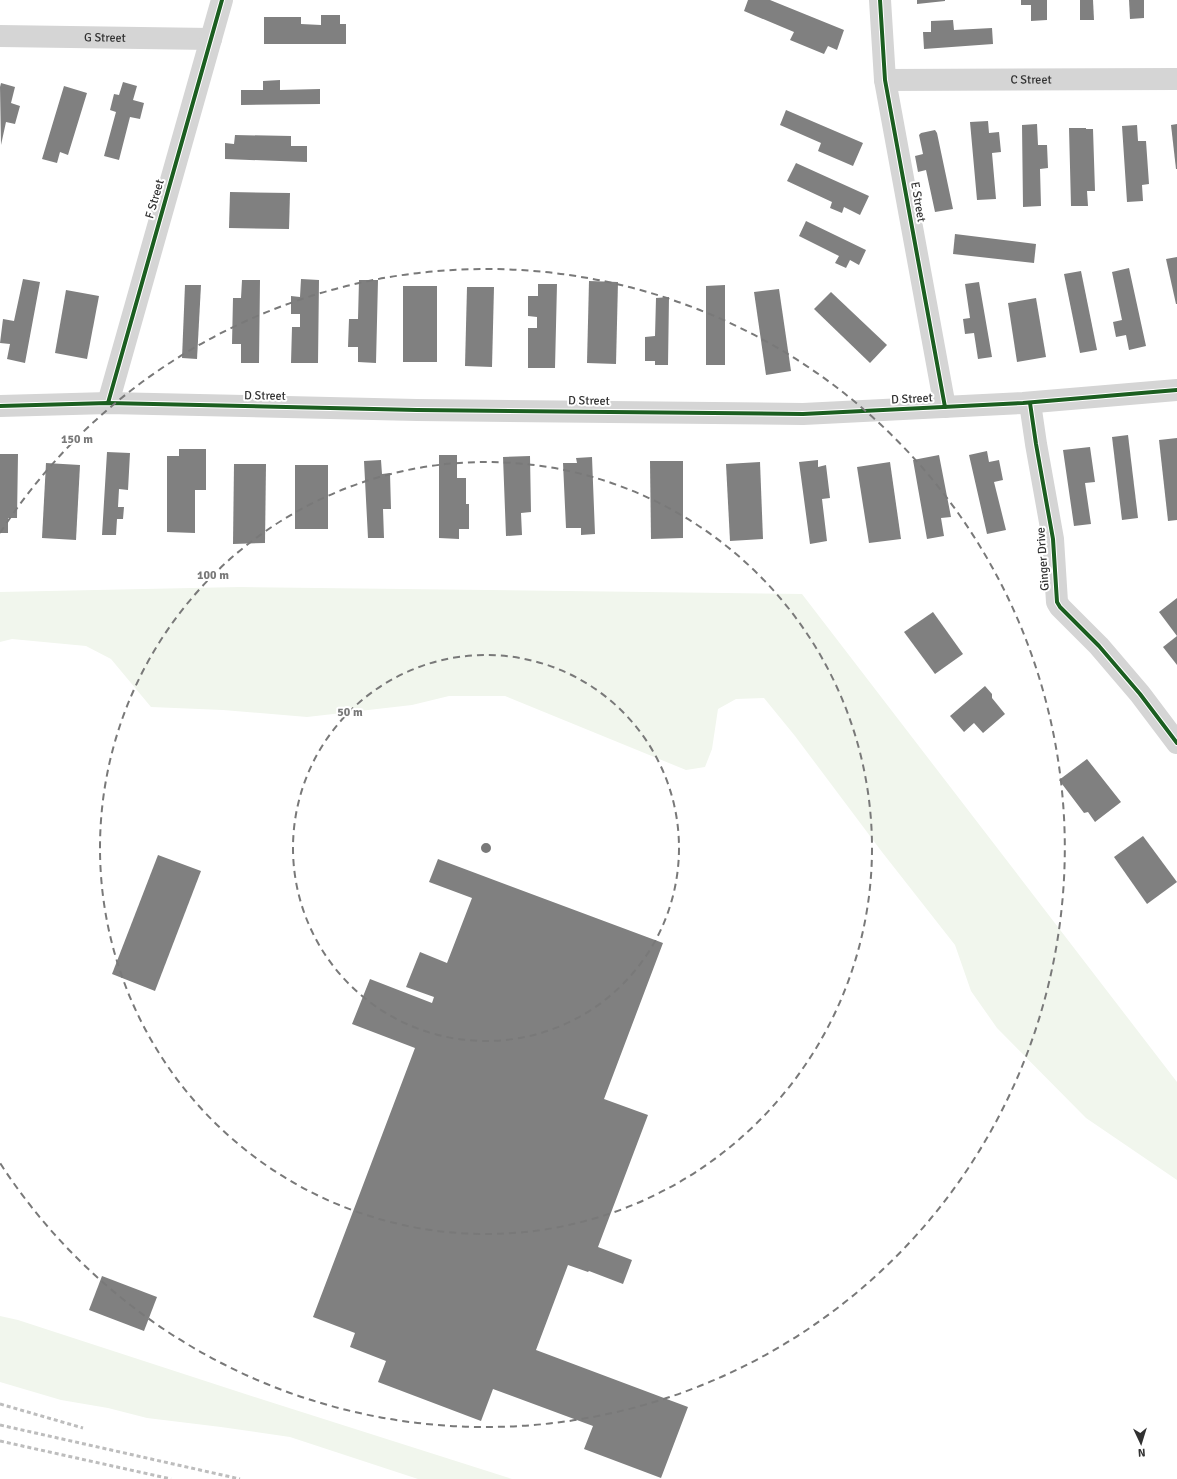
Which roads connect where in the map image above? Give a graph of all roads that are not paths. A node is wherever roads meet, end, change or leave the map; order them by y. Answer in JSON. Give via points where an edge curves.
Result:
{"nodes":[{"id":1,"x":222,"y":0,"type":"edge"},
{"id":2,"x":880,"y":0,"type":"edge"},
{"id":3,"x":0,"y":36,"type":"edge"},
{"id":4,"x":211,"y":39,"type":"junction"},
{"id":5,"x":1177,"y":79,"type":"edge"},
{"id":6,"x":885,"y":80,"type":"junction"},
{"id":7,"x":1177,"y":390,"type":"edge"},
{"id":8,"x":108,"y":403,"type":"junction"},
{"id":9,"x":1030,"y":403,"type":"junction"},
{"id":10,"x":0,"y":406,"type":"edge"},
{"id":11,"x":945,"y":407,"type":"junction"},
{"id":12,"x":1177,"y":743,"type":"edge"}],
"edges":[{"from":1,"to":4,"type":"street","name":"F Street"},
{"from":2,"to":6,"type":"street","name":"E Street"},
{"from":3,"to":4,"type":"street","name":"G Street"},
{"from":4,"to":8,"type":"street","name":"F Street"},
{"from":5,"to":6,"type":"street","name":"C Street"},
{"from":6,"to":11,"type":"street","name":"E Street"},
{"from":7,"to":9,"type":"street","name":"D Street"},
{"from":8,"to":10,"type":"street","name":"D Street"},
{"from":8,"to":11,"type":"street","name":"D Street","via":[[417,410],[803,414]]},
{"from":9,"to":11,"type":"street","name":"D Street"},
{"from":9,"to":12,"type":"street","name":"Ginger Drive","via":[[1053,540],[1057,602],[1140,694]]}]}
